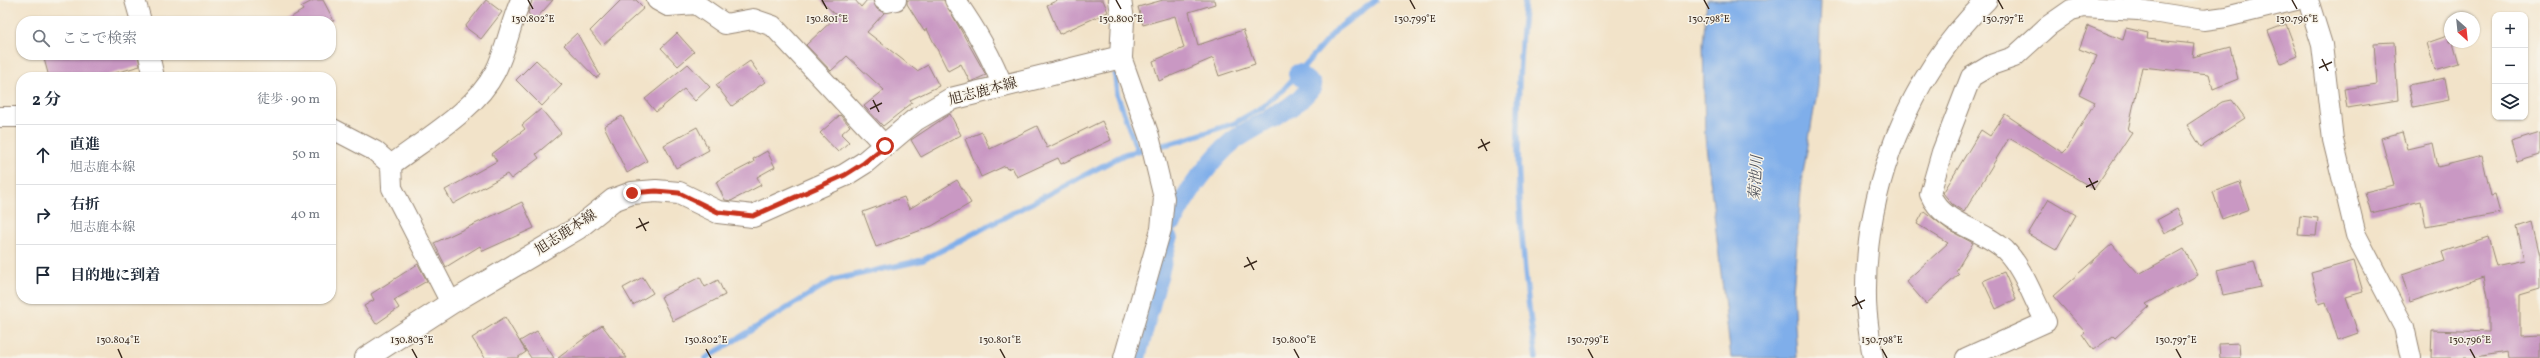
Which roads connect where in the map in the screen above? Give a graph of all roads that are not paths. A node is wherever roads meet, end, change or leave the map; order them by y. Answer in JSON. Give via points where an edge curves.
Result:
{"nodes":[{"id":1,"x":135,"y":0,"type":"edge"},
{"id":2,"x":521,"y":0,"type":"edge"},
{"id":3,"x":657,"y":0,"type":"edge"},
{"id":4,"x":884,"y":0,"type":"edge"},
{"id":5,"x":896,"y":0,"type":"edge"},
{"id":6,"x":955,"y":0,"type":"edge"},
{"id":7,"x":1120,"y":0,"type":"edge"},
{"id":8,"x":1987,"y":0,"type":"edge"},
{"id":9,"x":2296,"y":0,"type":"edge"},
{"id":10,"x":2308,"y":0,"type":"edge"},
{"id":11,"x":140,"y":16,"type":"edge"},
{"id":12,"x":1121,"y":57,"type":"junction"},
{"id":13,"x":150,"y":60,"type":"edge"},
{"id":14,"x":153,"y":72,"type":"edge"},
{"id":15,"x":1003,"y":87,"type":"junction"},
{"id":16,"x":0,"y":117,"type":"edge"},
{"id":17,"x":16,"y":117,"type":"edge"},
{"id":18,"x":336,"y":131,"type":"edge"},
{"id":19,"x":885,"y":146,"type":"junction"},
{"id":20,"x":391,"y":165,"type":"junction"},
{"id":21,"x":451,"y":303,"type":"junction"},
{"id":22,"x":366,"y":358,"type":"edge"},
{"id":23,"x":1124,"y":358,"type":"edge"},
{"id":24,"x":1873,"y":358,"type":"edge"},
{"id":25,"x":1966,"y":358,"type":"edge"},
{"id":26,"x":2411,"y":358,"type":"edge"}],
"edges":[{"from":1,"to":11,"type":"street"},
{"from":2,"to":20,"type":"street","via":[[495,72],[484,88],[471,103]]},
{"from":3,"to":19,"type":"street","via":[[668,6],[696,4],[725,24],[753,19],[773,26]]},
{"from":4,"to":5,"type":"street"},
{"from":6,"to":15,"type":"street","via":[[992,57]]},
{"from":7,"to":12,"type":"main road","via":[[1123,20]]},
{"from":8,"to":24,"type":"street","via":[[1964,24],[1927,74],[1907,110],[1886,163],[1867,266],[1866,298]]},
{"from":9,"to":25,"type":"street","via":[[2204,20],[2139,10],[2083,7],[2061,16],[2014,57],[1991,65],[1971,77],[1942,152],[1930,194],[1941,212],[2004,250],[2018,268],[2046,322]]},
{"from":10,"to":26,"type":"street","via":[[2322,46],[2333,140],[2356,235],[2404,327]]},
{"from":12,"to":15,"type":"main road","name":"旭志鹿本線"},
{"from":12,"to":23,"type":"street","via":[[1149,136],[1164,198],[1164,215]]},
{"from":13,"to":14,"type":"street"},
{"from":15,"to":19,"type":"main road","name":"旭志鹿本線","via":[[951,99],[915,120]]},
{"from":16,"to":17,"type":"street"},
{"from":18,"to":20,"type":"street","via":[[375,151]]},
{"from":19,"to":21,"type":"main road","name":"旭志鹿本線","via":[[845,175],[753,216],[718,212],[679,193],[632,193],[613,200],[578,228]]},
{"from":20,"to":21,"type":"street","via":[[392,188]]},
{"from":21,"to":22,"type":"main road","name":"旭志鹿本線"}]}
